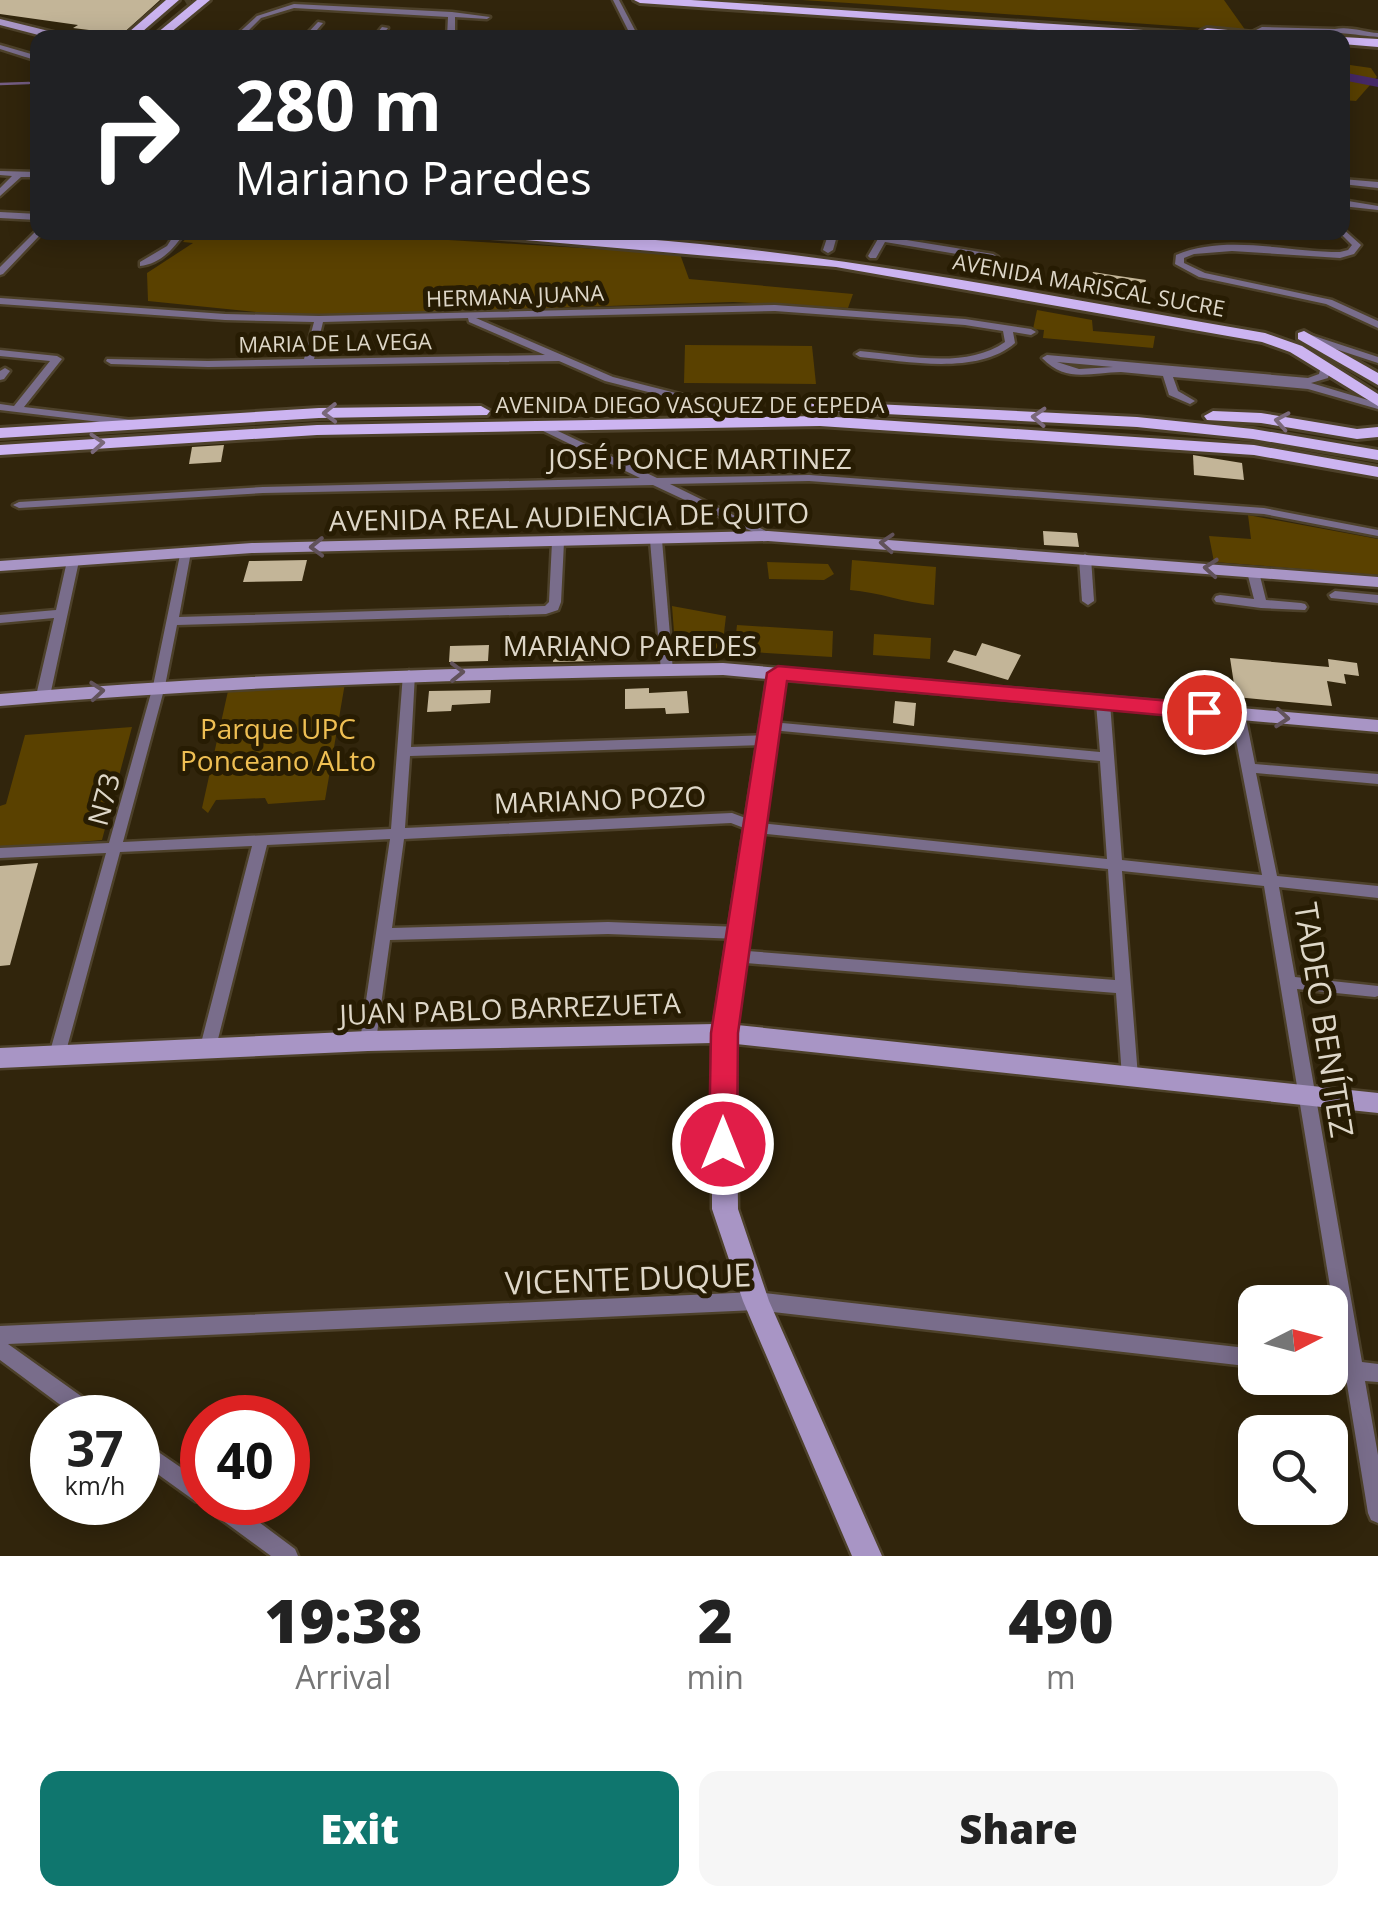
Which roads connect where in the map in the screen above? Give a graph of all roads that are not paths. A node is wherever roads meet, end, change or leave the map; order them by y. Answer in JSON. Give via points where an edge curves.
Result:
{"nodes":[{"id":1,"x":204,"y":0,"type":"edge"},
{"id":2,"x":616,"y":0,"type":"edge"},
{"id":3,"x":640,"y":0,"type":"edge"},
{"id":4,"x":739,"y":0,"type":"edge"},
{"id":5,"x":181,"y":2,"type":"edge"},
{"id":6,"x":816,"y":8,"type":"junction"},
{"id":7,"x":452,"y":14,"type":"junction"},
{"id":8,"x":913,"y":14,"type":"junction"},
{"id":9,"x":488,"y":16,"type":"dead end"},
{"id":10,"x":0,"y":22,"type":"edge"},
{"id":11,"x":320,"y":23,"type":"dead end"},
{"id":12,"x":32,"y":30,"type":"edge"},
{"id":13,"x":139,"y":30,"type":"edge"},
{"id":14,"x":151,"y":30,"type":"edge"},
{"id":15,"x":166,"y":30,"type":"edge"},
{"id":16,"x":245,"y":30,"type":"edge"},
{"id":17,"x":313,"y":30,"type":"edge"},
{"id":18,"x":451,"y":30,"type":"edge"},
{"id":19,"x":632,"y":30,"type":"edge"},
{"id":20,"x":1116,"y":30,"type":"edge"},
{"id":21,"x":1160,"y":30,"type":"edge"},
{"id":22,"x":1378,"y":35,"type":"edge"},
{"id":23,"x":1350,"y":37,"type":"edge"},
{"id":24,"x":1350,"y":40,"type":"edge"},
{"id":25,"x":1378,"y":46,"type":"edge"},
{"id":26,"x":0,"y":47,"type":"edge"},
{"id":27,"x":13,"y":54,"type":"junction"},
{"id":28,"x":30,"y":57,"type":"edge"},
{"id":29,"x":0,"y":61,"type":"edge"},
{"id":30,"x":0,"y":174,"type":"edge"},
{"id":31,"x":20,"y":174,"type":"junction"},
{"id":32,"x":30,"y":175,"type":"edge"},
{"id":33,"x":1350,"y":182,"type":"edge"},
{"id":34,"x":1378,"y":186,"type":"edge"},
{"id":35,"x":0,"y":193,"type":"edge"},
{"id":36,"x":1350,"y":205,"type":"edge"},
{"id":37,"x":1375,"y":208,"type":"dead end"},
{"id":38,"x":0,"y":215,"type":"edge"},
{"id":39,"x":30,"y":217,"type":"edge"},
{"id":40,"x":1350,"y":238,"type":"edge"},
{"id":41,"x":30,"y":240,"type":"edge"},
{"id":42,"x":176,"y":240,"type":"edge"},
{"id":43,"x":575,"y":240,"type":"edge"},
{"id":44,"x":707,"y":240,"type":"edge"},
{"id":45,"x":831,"y":240,"type":"edge"},
{"id":46,"x":882,"y":240,"type":"edge"},
{"id":47,"x":905,"y":240,"type":"edge"},
{"id":48,"x":828,"y":250,"type":"junction"},
{"id":49,"x":0,"y":251,"type":"edge"},
{"id":50,"x":19,"y":252,"type":"junction"},
{"id":51,"x":873,"y":256,"type":"junction"},
{"id":52,"x":993,"y":257,"type":"dead end"},
{"id":53,"x":795,"y":258,"type":"junction"},
{"id":54,"x":903,"y":262,"type":"junction"},
{"id":55,"x":143,"y":264,"type":"dead end"},
{"id":56,"x":0,"y":272,"type":"edge"},
{"id":57,"x":0,"y":301,"type":"edge"},
{"id":58,"x":465,"y":318,"type":"junction"},
{"id":59,"x":320,"y":320,"type":"junction"},
{"id":60,"x":1378,"y":325,"type":"edge"},
{"id":61,"x":1008,"y":328,"type":"junction"},
{"id":62,"x":1030,"y":332,"type":"dead end"},
{"id":63,"x":1304,"y":336,"type":"junction"},
{"id":64,"x":0,"y":353,"type":"edge"},
{"id":65,"x":860,"y":354,"type":"dead end"},
{"id":66,"x":559,"y":358,"type":"junction"},
{"id":67,"x":1378,"y":360,"type":"edge"},
{"id":68,"x":111,"y":361,"type":"dead end"},
{"id":69,"x":309,"y":361,"type":"junction"},
{"id":70,"x":1116,"y":366,"type":"junction"},
{"id":71,"x":1326,"y":366,"type":"junction"},
{"id":72,"x":1167,"y":371,"type":"junction"},
{"id":73,"x":1274,"y":380,"type":"junction"},
{"id":74,"x":1378,"y":380,"type":"edge"},
{"id":75,"x":1190,"y":401,"type":"dead end"},
{"id":76,"x":1378,"y":403,"type":"edge"},
{"id":77,"x":716,"y":406,"type":"junction"},
{"id":78,"x":0,"y":407,"type":"edge"},
{"id":79,"x":18,"y":408,"type":"junction"},
{"id":80,"x":1137,"y":422,"type":"junction"},
{"id":81,"x":134,"y":424,"type":"junction"},
{"id":82,"x":594,"y":424,"type":"junction"},
{"id":83,"x":539,"y":426,"type":"junction"},
{"id":84,"x":1378,"y":432,"type":"edge"},
{"id":85,"x":0,"y":434,"type":"edge"},
{"id":86,"x":583,"y":444,"type":"junction"},
{"id":87,"x":0,"y":450,"type":"edge"},
{"id":88,"x":1378,"y":455,"type":"edge"},
{"id":89,"x":1378,"y":472,"type":"edge"},
{"id":90,"x":656,"y":480,"type":"junction"},
{"id":91,"x":20,"y":505,"type":"dead end"},
{"id":92,"x":1378,"y":532,"type":"edge"},
{"id":93,"x":768,"y":536,"type":"junction"},
{"id":94,"x":656,"y":540,"type":"junction"},
{"id":95,"x":558,"y":542,"type":"junction"},
{"id":96,"x":185,"y":552,"type":"junction"},
{"id":97,"x":1085,"y":558,"type":"junction"},
{"id":98,"x":73,"y":561,"type":"junction"},
{"id":99,"x":0,"y":566,"type":"edge"},
{"id":100,"x":1253,"y":572,"type":"junction"},
{"id":101,"x":1378,"y":582,"type":"edge"},
{"id":102,"x":1358,"y":588,"type":"junction"},
{"id":103,"x":1335,"y":595,"type":"dead end"},
{"id":104,"x":1220,"y":599,"type":"dead end"},
{"id":105,"x":1378,"y":599,"type":"edge"},
{"id":106,"x":1088,"y":601,"type":"dead end"},
{"id":107,"x":1260,"y":604,"type":"junction"},
{"id":108,"x":1301,"y":607,"type":"dead end"},
{"id":109,"x":62,"y":613,"type":"junction"},
{"id":110,"x":0,"y":619,"type":"edge"},
{"id":111,"x":173,"y":620,"type":"junction"},
{"id":112,"x":668,"y":671,"type":"junction"},
{"id":113,"x":778,"y":673,"type":"junction"},
{"id":114,"x":409,"y":674,"type":"junction"},
{"id":115,"x":159,"y":686,"type":"junction"},
{"id":116,"x":42,"y":696,"type":"junction"},
{"id":117,"x":0,"y":700,"type":"edge"},
{"id":118,"x":1103,"y":703,"type":"junction"},
{"id":119,"x":1238,"y":714,"type":"junction"},
{"id":120,"x":1378,"y":726,"type":"edge"},
{"id":121,"x":769,"y":733,"type":"junction"},
{"id":122,"x":405,"y":752,"type":"junction"},
{"id":123,"x":1106,"y":757,"type":"junction"},
{"id":124,"x":1249,"y":768,"type":"junction"},
{"id":125,"x":1378,"y":779,"type":"edge"},
{"id":126,"x":757,"y":828,"type":"junction"},
{"id":127,"x":398,"y":832,"type":"junction"},
{"id":128,"x":262,"y":839,"type":"junction"},
{"id":129,"x":116,"y":845,"type":"junction"},
{"id":130,"x":0,"y":853,"type":"edge"},
{"id":131,"x":1114,"y":866,"type":"junction"},
{"id":132,"x":1271,"y":883,"type":"junction"},
{"id":133,"x":1378,"y":892,"type":"edge"},
{"id":134,"x":382,"y":934,"type":"junction"},
{"id":135,"x":737,"y":945,"type":"junction"},
{"id":136,"x":1288,"y":982,"type":"junction"},
{"id":137,"x":1123,"y":988,"type":"junction"},
{"id":138,"x":1375,"y":991,"type":"dead end"},
{"id":139,"x":724,"y":1033,"type":"junction"},
{"id":140,"x":368,"y":1040,"type":"junction"},
{"id":141,"x":207,"y":1051,"type":"junction"},
{"id":142,"x":57,"y":1055,"type":"junction"},
{"id":143,"x":0,"y":1058,"type":"edge"},
{"id":144,"x":1130,"y":1078,"type":"junction"},
{"id":145,"x":1307,"y":1096,"type":"junction"},
{"id":146,"x":1378,"y":1103,"type":"edge"},
{"id":147,"x":756,"y":1301,"type":"junction"},
{"id":148,"x":0,"y":1336,"type":"edge"},
{"id":149,"x":0,"y":1349,"type":"edge"},
{"id":150,"x":1238,"y":1356,"type":"edge"},
{"id":151,"x":1348,"y":1369,"type":"edge"},
{"id":152,"x":1352,"y":1369,"type":"junction"},
{"id":153,"x":1378,"y":1373,"type":"edge"},
{"id":154,"x":64,"y":1395,"type":"edge"},
{"id":155,"x":1378,"y":1513,"type":"edge"},
{"id":156,"x":246,"y":1525,"type":"edge"},
{"id":157,"x":288,"y":1556,"type":"edge"},
{"id":158,"x":867,"y":1556,"type":"edge"}],
"edges":[{"from":1,"to":15,"type":"main road"},
{"from":2,"to":19,"type":"street"},
{"from":3,"to":6,"type":"main road"},
{"from":4,"to":6,"type":"main road"},
{"from":5,"to":13,"type":"main road"},
{"from":5,"to":14,"type":"main road"},
{"from":6,"to":8,"type":"main road"},
{"from":7,"to":9,"type":"street"},
{"from":7,"to":16,"type":"street","via":[[294,6],[259,17]]},
{"from":7,"to":18,"type":"street"},
{"from":8,"to":20,"type":"main road"},
{"from":8,"to":21,"type":"main road"},
{"from":10,"to":12,"type":"main road"},
{"from":11,"to":17,"type":"street"},
{"from":22,"to":23,"type":"street"},
{"from":24,"to":25,"type":"main road"},
{"from":26,"to":27,"type":"street"},
{"from":27,"to":28,"type":"street"},
{"from":27,"to":29,"type":"street"},
{"from":30,"to":31,"type":"street"},
{"from":31,"to":32,"type":"street"},
{"from":31,"to":35,"type":"street"},
{"from":33,"to":34,"type":"street"},
{"from":36,"to":37,"type":"street"},
{"from":38,"to":39,"type":"street"},
{"from":40,"to":60,"type":"street","via":[[1358,244],[1340,255],[1208,248],[1185,252],[1180,264],[1202,275],[1330,302]]},
{"from":41,"to":50,"type":"street"},
{"from":42,"to":55,"type":"street"},
{"from":43,"to":53,"type":"main road","name":"AVENIDA MARISCAL SUCRE"},
{"from":44,"to":48,"type":"main road","name":"AVENIDA MARISCAL SUCRE"},
{"from":45,"to":48,"type":"street"},
{"from":46,"to":51,"type":"street"},
{"from":47,"to":52,"type":"street"},
{"from":48,"to":51,"type":"main road","name":"AVENIDA MARISCAL SUCRE"},
{"from":49,"to":50,"type":"street"},
{"from":50,"to":56,"type":"street"},
{"from":51,"to":54,"type":"main road","name":"AVENIDA MARISCAL SUCRE"},
{"from":53,"to":54,"type":"main road","via":[[898,268]]},
{"from":53,"to":71,"type":"main road","name":"AVENIDA MARISCAL SUCRE","via":[[1265,338]]},
{"from":54,"to":63,"type":"main road","name":"AVENIDA MARISCAL SUCRE","via":[[1252,321]]},
{"from":57,"to":59,"type":"street","name":"HERMANA JUANA"},
{"from":58,"to":59,"type":"street","name":"HERMANA JUANA"},
{"from":58,"to":61,"type":"street","name":"HERMANA JUANA","via":[[775,308]]},
{"from":58,"to":66,"type":"street"},
{"from":59,"to":69,"type":"street"},
{"from":61,"to":62,"type":"street","name":"HERMANA JUANA"},
{"from":61,"to":65,"type":"street","via":[[1010,344],[985,356]]},
{"from":63,"to":67,"type":"street"},
{"from":63,"to":74,"type":"main road","name":"AVENIDA MARISCAL SUCRE"},
{"from":64,"to":79,"type":"street","via":[[55,357]]},
{"from":66,"to":69,"type":"street","name":"MARIA DE LA VEGA"},
{"from":66,"to":77,"type":"street","via":[[610,379]]},
{"from":68,"to":69,"type":"street","name":"MARIA DE LA VEGA"},
{"from":70,"to":70,"type":"street","via":[[1047,358],[1059,369],[1099,374]]},
{"from":70,"to":72,"type":"street"},
{"from":71,"to":73,"type":"street","via":[[1318,380]]},
{"from":71,"to":76,"type":"main road","name":"AVENIDA MARISCAL SUCRE"},
{"from":72,"to":73,"type":"street"},
{"from":72,"to":75,"type":"street","via":[[1172,393]]},
{"from":73,"to":76,"type":"street"},
{"from":80,"to":77,"type":"main road","name":"AVENIDA DIEGO VASQUEZ DE CEPEDA","one_way":true},
{"from":77,"to":81,"type":"main road","name":"AVENIDA DIEGO VASQUEZ DE CEPEDA","one_way":true},
{"from":78,"to":79,"type":"street"},
{"from":79,"to":81,"type":"street"},
{"from":84,"to":80,"type":"main road","one_way":true,"via":[[1215,416]]},
{"from":80,"to":88,"type":"main road","name":"AVENIDA DIEGO VASQUEZ DE CEPEDA"},
{"from":81,"to":85,"type":"main road","name":"AVENIDA DIEGO VASQUEZ DE CEPEDA"},
{"from":82,"to":83,"type":"main road","name":"AVENIDA DIEGO VASQUEZ DE CEPEDA"},
{"from":82,"to":86,"type":"street"},
{"from":82,"to":89,"type":"main road","name":"AVENIDA DIEGO VASQUEZ DE CEPEDA","via":[[838,422],[1254,450]]},
{"from":83,"to":86,"type":"street"},
{"from":87,"to":83,"type":"main road","name":"AVENIDA DIEGO VASQUEZ DE CEPEDA","one_way":true,"via":[[317,430]]},
{"from":86,"to":90,"type":"street"},
{"from":90,"to":91,"type":"street","name":"JOSÉ PONCE MARTINEZ","via":[[264,490]]},
{"from":90,"to":92,"type":"street","name":"JOSÉ PONCE MARTINEZ","via":[[809,478],[1186,504],[1307,516]]},
{"from":90,"to":93,"type":"street"},
{"from":93,"to":94,"type":"main road","name":"AVENIDA REAL AUDIENCIA DE QUITO"},
{"from":97,"to":93,"type":"main road","name":"AVENIDA REAL AUDIENCIA DE QUITO","one_way":true},
{"from":94,"to":95,"type":"main road","name":"AVENIDA REAL AUDIENCIA DE QUITO"},
{"from":94,"to":112,"type":"street"},
{"from":95,"to":96,"type":"main road","name":"AVENIDA REAL AUDIENCIA DE QUITO","one_way":true},
{"from":95,"to":111,"type":"street","via":[[554,607]]},
{"from":96,"to":98,"type":"main road","name":"AVENIDA REAL AUDIENCIA DE QUITO"},
{"from":96,"to":111,"type":"street","name":"N73"},
{"from":100,"to":97,"type":"main road","name":"AVENIDA REAL AUDIENCIA DE QUITO","one_way":true},
{"from":97,"to":106,"type":"street"},
{"from":98,"to":99,"type":"main road","name":"AVENIDA REAL AUDIENCIA DE QUITO"},
{"from":98,"to":109,"type":"street"},
{"from":100,"to":102,"type":"main road","name":"AVENIDA REAL AUDIENCIA DE QUITO"},
{"from":100,"to":107,"type":"street"},
{"from":101,"to":102,"type":"main road","name":"AVENIDA REAL AUDIENCIA DE QUITO"},
{"from":102,"to":103,"type":"street"},
{"from":102,"to":105,"type":"street"},
{"from":104,"to":107,"type":"street"},
{"from":107,"to":108,"type":"street"},
{"from":109,"to":110,"type":"street"},
{"from":109,"to":116,"type":"street"},
{"from":111,"to":115,"type":"street","name":"N73"},
{"from":112,"to":113,"type":"main road","name":"MARIANO PAREDES"},
{"from":114,"to":112,"type":"main road","name":"MARIANO PAREDES","one_way":true},
{"from":113,"to":118,"type":"main road","name":"MARIANO PAREDES"},
{"from":113,"to":121,"type":"main road"},
{"from":114,"to":115,"type":"main road","name":"MARIANO PAREDES"},
{"from":114,"to":122,"type":"street"},
{"from":116,"to":115,"type":"main road","name":"MARIANO PAREDES","one_way":true},
{"from":115,"to":129,"type":"street","name":"N73"},
{"from":116,"to":117,"type":"main road","name":"MARIANO PAREDES"},
{"from":118,"to":119,"type":"main road","name":"MARIANO PAREDES"},
{"from":118,"to":123,"type":"street"},
{"from":119,"to":120,"type":"main road","name":"MARIANO PAREDES","one_way":true},
{"from":119,"to":124,"type":"street","name":"TADEO BENÍTEZ"},
{"from":121,"to":122,"type":"street"},
{"from":121,"to":123,"type":"street"},
{"from":121,"to":126,"type":"main road"},
{"from":122,"to":127,"type":"street"},
{"from":123,"to":131,"type":"street"},
{"from":124,"to":125,"type":"street"},
{"from":124,"to":132,"type":"street","name":"TADEO BENÍTEZ"},
{"from":126,"to":127,"type":"street","name":"MARIANO POZO","via":[[732,818]]},
{"from":126,"to":131,"type":"street","name":"MARIANO POZO"},
{"from":126,"to":135,"type":"main road"},
{"from":127,"to":128,"type":"street","name":"MARIANO POZO"},
{"from":127,"to":134,"type":"street"},
{"from":128,"to":129,"type":"street","name":"MARIANO POZO"},
{"from":128,"to":141,"type":"street"},
{"from":129,"to":130,"type":"street","name":"MARIANO POZO"},
{"from":129,"to":142,"type":"street","name":"N73"},
{"from":131,"to":132,"type":"street","name":"MARIANO POZO"},
{"from":131,"to":137,"type":"street"},
{"from":132,"to":133,"type":"street","name":"MARIANO POZO"},
{"from":132,"to":136,"type":"street","name":"TADEO BENÍTEZ"},
{"from":134,"to":135,"type":"street","via":[[608,928]]},
{"from":134,"to":140,"type":"street"},
{"from":135,"to":137,"type":"street"},
{"from":135,"to":139,"type":"main road"},
{"from":136,"to":138,"type":"street"},
{"from":136,"to":145,"type":"street","name":"TADEO BENÍTEZ"},
{"from":137,"to":144,"type":"street"},
{"from":139,"to":140,"type":"main road","name":"JUAN PABLO BARREZUETA"},
{"from":139,"to":144,"type":"main road","name":"JUAN PABLO BARREZUETA"},
{"from":139,"to":147,"type":"main road","via":[[725,1210]]},
{"from":140,"to":141,"type":"main road","name":"JUAN PABLO BARREZUETA"},
{"from":141,"to":142,"type":"main road","name":"JUAN PABLO BARREZUETA"},
{"from":142,"to":143,"type":"main road","name":"JUAN PABLO BARREZUETA"},
{"from":144,"to":145,"type":"main road","name":"JUAN PABLO BARREZUETA"},
{"from":145,"to":146,"type":"main road","name":"JUAN PABLO BARREZUETA"},
{"from":145,"to":152,"type":"street","name":"TADEO BENÍTEZ"},
{"from":147,"to":148,"type":"street","name":"VICENTE DUQUE"},
{"from":147,"to":150,"type":"street","name":"VICENTE DUQUE"},
{"from":147,"to":158,"type":"main road"},
{"from":149,"to":154,"type":"street"},
{"from":151,"to":152,"type":"street"},
{"from":152,"to":153,"type":"street"},
{"from":152,"to":155,"type":"street","name":"TADEO BENÍTEZ"},
{"from":156,"to":157,"type":"street"}]}
